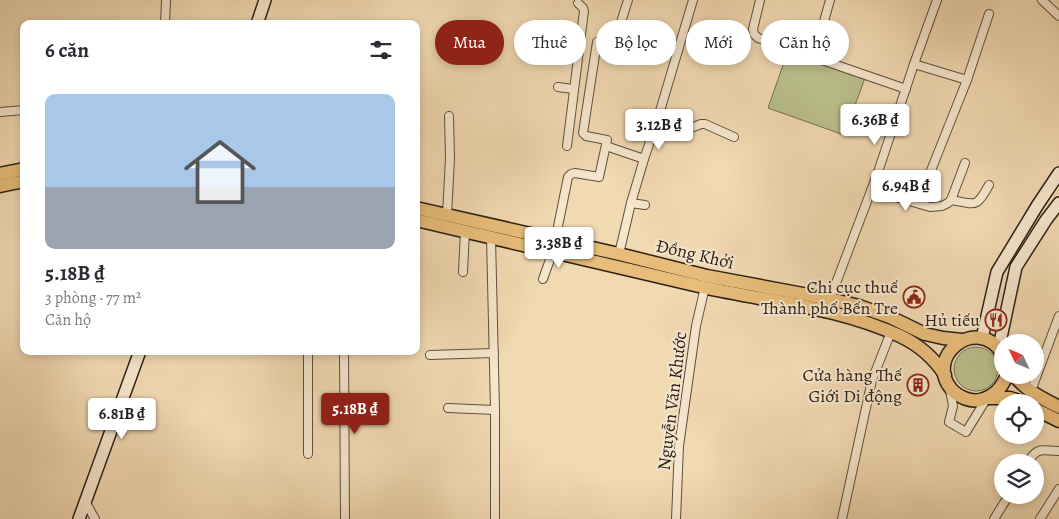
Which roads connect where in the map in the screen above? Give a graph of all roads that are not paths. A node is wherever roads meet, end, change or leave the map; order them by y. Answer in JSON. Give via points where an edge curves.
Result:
{"nodes":[{"id":1,"x":166,"y":0,"type":"edge"},
{"id":2,"x":265,"y":0,"type":"edge"},
{"id":3,"x":628,"y":0,"type":"edge"},
{"id":4,"x":693,"y":0,"type":"edge"},
{"id":5,"x":760,"y":0,"type":"edge"},
{"id":6,"x":830,"y":0,"type":"edge"},
{"id":7,"x":937,"y":0,"type":"edge"},
{"id":8,"x":1042,"y":0,"type":"edge"},
{"id":9,"x":578,"y":3,"type":"dead end"},
{"id":10,"x":989,"y":14,"type":"dead end"},
{"id":11,"x":1059,"y":16,"type":"edge"},
{"id":12,"x":165,"y":20,"type":"edge"},
{"id":13,"x":258,"y":20,"type":"edge"},
{"id":14,"x":622,"y":20,"type":"edge"},
{"id":15,"x":824,"y":20,"type":"edge"},
{"id":16,"x":761,"y":39,"type":"edge"},
{"id":17,"x":596,"y":48,"type":"edge"},
{"id":18,"x":914,"y":64,"type":"junction"},
{"id":19,"x":835,"y":65,"type":"edge"},
{"id":20,"x":968,"y":80,"type":"junction"},
{"id":21,"x":558,"y":87,"type":"dead end"},
{"id":22,"x":573,"y":89,"type":"junction"},
{"id":23,"x":906,"y":89,"type":"junction"},
{"id":24,"x":20,"y":110,"type":"edge"},
{"id":25,"x":0,"y":112,"type":"edge"},
{"id":26,"x":449,"y":116,"type":"dead end"},
{"id":27,"x":657,"y":122,"type":"junction"},
{"id":28,"x":734,"y":137,"type":"dead end"},
{"id":29,"x":567,"y":146,"type":"dead end"},
{"id":30,"x":606,"y":146,"type":"junction"},
{"id":31,"x":644,"y":159,"type":"junction"},
{"id":32,"x":965,"y":164,"type":"dead end"},
{"id":33,"x":20,"y":170,"type":"edge"},
{"id":34,"x":930,"y":173,"type":"dead end"},
{"id":35,"x":1059,"y":173,"type":"edge"},
{"id":36,"x":0,"y":174,"type":"edge"},
{"id":37,"x":20,"y":182,"type":"edge"},
{"id":38,"x":988,"y":185,"type":"dead end"},
{"id":39,"x":0,"y":186,"type":"edge"},
{"id":40,"x":871,"y":190,"type":"junction"},
{"id":41,"x":951,"y":200,"type":"junction"},
{"id":42,"x":631,"y":203,"type":"junction"},
{"id":43,"x":1059,"y":203,"type":"edge"},
{"id":44,"x":645,"y":205,"type":"dead end"},
{"id":45,"x":420,"y":209,"type":"edge"},
{"id":46,"x":447,"y":215,"type":"junction"},
{"id":47,"x":420,"y":221,"type":"edge"},
{"id":48,"x":465,"y":231,"type":"junction"},
{"id":49,"x":491,"y":237,"type":"junction"},
{"id":50,"x":555,"y":246,"type":"junction"},
{"id":51,"x":619,"y":254,"type":"junction"},
{"id":52,"x":463,"y":272,"type":"dead end"},
{"id":53,"x":543,"y":279,"type":"dead end"},
{"id":54,"x":705,"y":287,"type":"junction"},
{"id":55,"x":830,"y":299,"type":"junction"},
{"id":56,"x":1059,"y":316,"type":"edge"},
{"id":57,"x":891,"y":332,"type":"junction"},
{"id":58,"x":1004,"y":334,"type":"edge"},
{"id":59,"x":982,"y":338,"type":"junction"},
{"id":60,"x":962,"y":340,"type":"junction"},
{"id":61,"x":994,"y":344,"type":"edge"},
{"id":62,"x":494,"y":353,"type":"junction"},
{"id":63,"x":139,"y":355,"type":"edge"},
{"id":64,"x":308,"y":355,"type":"edge"},
{"id":65,"x":344,"y":355,"type":"edge"},
{"id":66,"x":430,"y":355,"type":"dead end"},
{"id":67,"x":947,"y":380,"type":"junction"},
{"id":68,"x":1003,"y":384,"type":"edge"},
{"id":69,"x":1023,"y":384,"type":"edge"},
{"id":70,"x":1031,"y":391,"type":"junction"},
{"id":71,"x":987,"y":398,"type":"junction"},
{"id":72,"x":994,"y":398,"type":"edge"},
{"id":73,"x":448,"y":408,"type":"dead end"},
{"id":74,"x":1059,"y":408,"type":"edge"},
{"id":75,"x":495,"y":410,"type":"junction"},
{"id":76,"x":1044,"y":413,"type":"edge"},
{"id":77,"x":1059,"y":421,"type":"edge"},
{"id":78,"x":1059,"y":451,"type":"edge"},
{"id":79,"x":308,"y":454,"type":"dead end"},
{"id":80,"x":1033,"y":454,"type":"edge"},
{"id":81,"x":1059,"y":489,"type":"edge"},
{"id":82,"x":86,"y":503,"type":"junction"},
{"id":83,"x":1003,"y":504,"type":"edge"},
{"id":84,"x":80,"y":519,"type":"edge"},
{"id":85,"x":95,"y":519,"type":"edge"},
{"id":86,"x":345,"y":519,"type":"edge"},
{"id":87,"x":495,"y":519,"type":"edge"},
{"id":88,"x":676,"y":519,"type":"edge"},
{"id":89,"x":842,"y":519,"type":"edge"},
{"id":90,"x":994,"y":519,"type":"edge"},
{"id":91,"x":1040,"y":519,"type":"edge"}],
"edges":[{"from":1,"to":12,"type":"street"},
{"from":2,"to":13,"type":"street"},
{"from":3,"to":14,"type":"street"},
{"from":4,"to":27,"type":"street"},
{"from":5,"to":16,"type":"street","via":[[752,29]]},
{"from":6,"to":15,"type":"street"},
{"from":7,"to":18,"type":"street"},
{"from":8,"to":11,"type":"street"},
{"from":9,"to":22,"type":"street","via":[[584,11]]},
{"from":10,"to":20,"type":"street"},
{"from":17,"to":30,"type":"street","via":[[583,133],[606,140]]},
{"from":18,"to":20,"type":"street"},
{"from":18,"to":23,"type":"street"},
{"from":19,"to":23,"type":"street"},
{"from":20,"to":34,"type":"street"},
{"from":21,"to":22,"type":"street"},
{"from":22,"to":29,"type":"street"},
{"from":23,"to":40,"type":"street"},
{"from":24,"to":25,"type":"street"},
{"from":26,"to":46,"type":"street"},
{"from":27,"to":28,"type":"street","via":[[691,128],[705,124]]},
{"from":27,"to":31,"type":"street"},
{"from":30,"to":31,"type":"street"},
{"from":30,"to":50,"type":"street","via":[[599,177],[570,174]]},
{"from":31,"to":42,"type":"street"},
{"from":32,"to":41,"type":"street"},
{"from":33,"to":36,"type":"main road"},
{"from":35,"to":59,"type":"street","via":[[997,272]]},
{"from":37,"to":39,"type":"main road"},
{"from":38,"to":41,"type":"street","via":[[977,203]]},
{"from":40,"to":41,"type":"street","via":[[930,207],[942,206]]},
{"from":40,"to":55,"type":"street"},
{"from":42,"to":44,"type":"street"},
{"from":42,"to":51,"type":"street"},
{"from":43,"to":58,"type":"street","via":[[1016,267]]},
{"from":45,"to":46,"type":"main road","name":"Đồng Khởi"},
{"from":46,"to":50,"type":"main road","name":"Đồng Khởi"},
{"from":47,"to":48,"type":"main road","name":"Đồng Khởi"},
{"from":48,"to":49,"type":"main road","name":"Đồng Khởi"},
{"from":48,"to":52,"type":"street"},
{"from":49,"to":50,"type":"main road","name":"Đồng Khởi"},
{"from":49,"to":62,"type":"street"},
{"from":50,"to":51,"type":"main road","name":"Đồng Khởi"},
{"from":50,"to":53,"type":"street"},
{"from":50,"to":54,"type":"main road","name":"Đồng Khởi"},
{"from":51,"to":55,"type":"main road","name":"Đồng Khởi","via":[[707,276]]},
{"from":54,"to":57,"type":"main road","name":"Đồng Khởi","via":[[826,310]]},
{"from":54,"to":88,"type":"street","name":"Nguyễn Văn Khước","via":[[696,326],[679,446]]},
{"from":55,"to":60,"type":"main road","name":"Đồng Khởi","via":[[882,314],[925,334]]},
{"from":56,"to":70,"type":"street"},
{"from":57,"to":67,"type":"main road","name":"Đồng Khởi","via":[[931,356]]},
{"from":57,"to":89,"type":"street","via":[[872,380]]},
{"from":59,"to":60,"type":"main road","name":"Đồng Khởi"},
{"from":59,"to":61,"type":"main road"},
{"from":60,"to":67,"type":"main road","via":[[948,354],[944,365]]},
{"from":62,"to":66,"type":"street"},
{"from":62,"to":75,"type":"street"},
{"from":63,"to":82,"type":"street"},
{"from":64,"to":79,"type":"street"},
{"from":65,"to":86,"type":"street"},
{"from":67,"to":71,"type":"main road","name":"Đồng Khởi","via":[[956,394],[965,399]]},
{"from":67,"to":71,"type":"street","via":[[953,406],[949,422],[966,432]]},
{"from":68,"to":71,"type":"main road"},
{"from":69,"to":70,"type":"main road"},
{"from":70,"to":74,"type":"main road"},
{"from":71,"to":72,"type":"main road"},
{"from":73,"to":75,"type":"street"},
{"from":75,"to":87,"type":"street"},
{"from":76,"to":77,"type":"main road"},
{"from":78,"to":80,"type":"street","via":[[1038,450]]},
{"from":81,"to":91,"type":"street"},
{"from":82,"to":84,"type":"street"},
{"from":82,"to":85,"type":"street"},
{"from":83,"to":90,"type":"street"}]}
